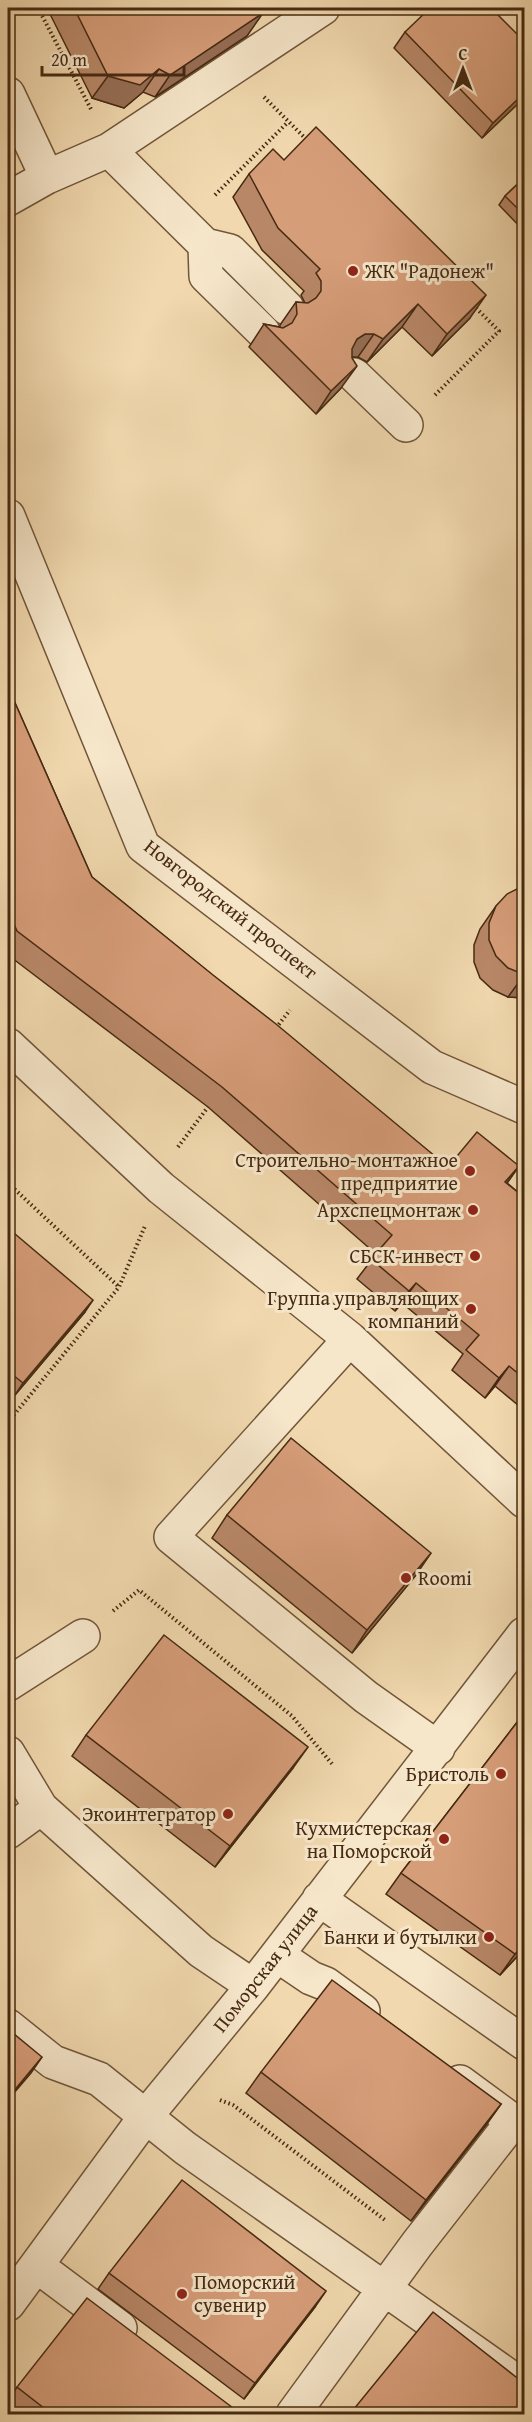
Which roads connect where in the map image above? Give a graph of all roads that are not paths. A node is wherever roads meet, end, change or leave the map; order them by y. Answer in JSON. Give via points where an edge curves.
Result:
{"nodes":[{"id":1,"x":322,"y":8,"type":"edge"},
{"id":2,"x":8,"y":94,"type":"edge"},
{"id":3,"x":109,"y":150,"type":"junction"},
{"id":4,"x":47,"y":177,"type":"junction"},
{"id":5,"x":8,"y":199,"type":"edge"},
{"id":6,"x":195,"y":235,"type":"junction"},
{"id":7,"x":287,"y":308,"type":"dead end"},
{"id":8,"x":263,"y":332,"type":"dead end"},
{"id":9,"x":354,"y":375,"type":"edge"},
{"id":10,"x":406,"y":425,"type":"road end"},
{"id":11,"x":8,"y":516,"type":"edge"},
{"id":12,"x":8,"y":1045,"type":"edge"},
{"id":13,"x":525,"y":1107,"type":"edge"},
{"id":14,"x":350,"y":1339,"type":"junction"},
{"id":15,"x":525,"y":1501,"type":"edge"},
{"id":16,"x":525,"y":1634,"type":"edge"},
{"id":17,"x":82,"y":1636,"type":"road end"},
{"id":18,"x":8,"y":1684,"type":"edge"},
{"id":19,"x":438,"y":1748,"type":"junction"},
{"id":20,"x":8,"y":1753,"type":"edge"},
{"id":21,"x":41,"y":1808,"type":"junction"},
{"id":22,"x":8,"y":1832,"type":"edge"},
{"id":23,"x":319,"y":1899,"type":"junction"},
{"id":24,"x":277,"y":1955,"type":"junction"},
{"id":25,"x":253,"y":1986,"type":"junction"},
{"id":26,"x":382,"y":2025,"type":"edge"},
{"id":27,"x":8,"y":2026,"type":"edge"},
{"id":28,"x":525,"y":2043,"type":"edge"},
{"id":29,"x":439,"y":2066,"type":"edge"},
{"id":30,"x":146,"y":2116,"type":"junction"},
{"id":31,"x":37,"y":2266,"type":"junction"},
{"id":32,"x":384,"y":2288,"type":"junction"},
{"id":33,"x":8,"y":2304,"type":"edge"},
{"id":34,"x":147,"y":2349,"type":"edge"},
{"id":35,"x":525,"y":2387,"type":"edge"},
{"id":36,"x":293,"y":2415,"type":"edge"}],
"edges":[{"from":1,"to":3,"type":"street"},
{"from":2,"to":4,"type":"street"},
{"from":3,"to":4,"type":"street"},
{"from":3,"to":6,"type":"street"},
{"from":4,"to":5,"type":"street"},
{"from":6,"to":7,"type":"street","via":[[230,251]]},
{"from":6,"to":8,"type":"street","via":[[206,276]]},
{"from":9,"to":10,"type":"street"},
{"from":11,"to":13,"type":"street","name":"Новгородский проспект","via":[[143,846],[432,1067]]},
{"from":12,"to":14,"type":"street","via":[[161,1188]]},
{"from":14,"to":15,"type":"street"},
{"from":14,"to":19,"type":"street","via":[[171,1537],[366,1697]]},
{"from":16,"to":19,"type":"street","name":"Поморская улица"},
{"from":17,"to":18,"type":"street"},
{"from":19,"to":23,"type":"street","name":"Поморская улица"},
{"from":20,"to":21,"type":"street"},
{"from":21,"to":22,"type":"street"},
{"from":21,"to":25,"type":"street","via":[[201,1951]]},
{"from":23,"to":24,"type":"street","name":"Поморская улица"},
{"from":23,"to":28,"type":"street"},
{"from":24,"to":25,"type":"street","name":"Поморская улица"},
{"from":24,"to":26,"type":"street","via":[[326,1984]]},
{"from":25,"to":30,"type":"street","name":"Поморская улица"},
{"from":27,"to":30,"type":"street","via":[[53,2062],[99,2079]]},
{"from":29,"to":32,"type":"street","via":[[513,2121]]},
{"from":30,"to":31,"type":"street","name":"Поморская улица"},
{"from":30,"to":32,"type":"street","via":[[185,2148]]},
{"from":31,"to":33,"type":"street","name":"Поморская улица"},
{"from":31,"to":34,"type":"street"},
{"from":32,"to":35,"type":"street"},
{"from":32,"to":36,"type":"street"}]}
